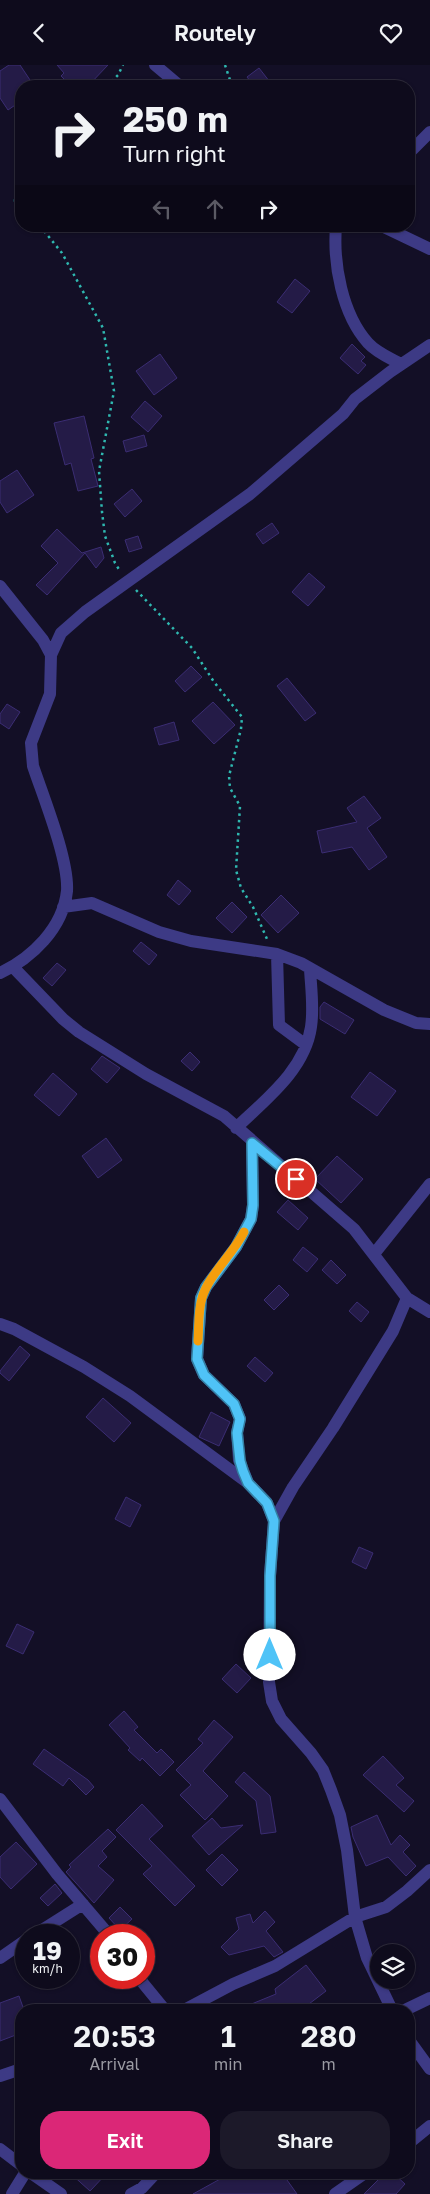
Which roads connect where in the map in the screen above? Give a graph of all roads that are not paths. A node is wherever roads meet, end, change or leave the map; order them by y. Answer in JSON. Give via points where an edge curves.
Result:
{"nodes":[{"id":1,"x":155,"y":65,"type":"edge"},
{"id":2,"x":173,"y":80,"type":"edge"},
{"id":3,"x":430,"y":131,"type":"edge"},
{"id":4,"x":415,"y":147,"type":"edge"},
{"id":5,"x":336,"y":232,"type":"edge"},
{"id":6,"x":395,"y":232,"type":"edge"},
{"id":7,"x":430,"y":249,"type":"edge"},
{"id":8,"x":430,"y":345,"type":"edge"},
{"id":9,"x":400,"y":364,"type":"junction"},
{"id":10,"x":0,"y":586,"type":"edge"},
{"id":11,"x":51,"y":655,"type":"junction"},
{"id":12,"x":63,"y":907,"type":"junction"},
{"id":13,"x":274,"y":953,"type":"junction"},
{"id":14,"x":13,"y":967,"type":"junction"},
{"id":15,"x":310,"y":969,"type":"junction"},
{"id":16,"x":0,"y":973,"type":"edge"},
{"id":17,"x":430,"y":1024,"type":"edge"},
{"id":18,"x":306,"y":1045,"type":"junction"},
{"id":19,"x":236,"y":1128,"type":"junction"},
{"id":20,"x":252,"y":1143,"type":"junction"},
{"id":21,"x":430,"y":1184,"type":"edge"},
{"id":22,"x":374,"y":1254,"type":"junction"},
{"id":23,"x":407,"y":1298,"type":"junction"},
{"id":24,"x":430,"y":1312,"type":"edge"},
{"id":25,"x":0,"y":1324,"type":"edge"},
{"id":26,"x":248,"y":1483,"type":"junction"},
{"id":27,"x":274,"y":1521,"type":"junction"},
{"id":28,"x":0,"y":1799,"type":"edge"},
{"id":29,"x":430,"y":1870,"type":"edge"},
{"id":30,"x":83,"y":1903,"type":"junction"},
{"id":31,"x":355,"y":1917,"type":"junction"},
{"id":32,"x":51,"y":1924,"type":"edge"},
{"id":33,"x":100,"y":1924,"type":"edge"},
{"id":34,"x":15,"y":1948,"type":"edge"},
{"id":35,"x":0,"y":1958,"type":"edge"},
{"id":36,"x":148,"y":1989,"type":"edge"},
{"id":37,"x":430,"y":1998,"type":"edge"},
{"id":38,"x":160,"y":2004,"type":"edge"},
{"id":39,"x":195,"y":2004,"type":"edge"},
{"id":40,"x":389,"y":2004,"type":"edge"},
{"id":41,"x":415,"y":2005,"type":"edge"},
{"id":42,"x":415,"y":2048,"type":"edge"},
{"id":43,"x":430,"y":2069,"type":"edge"},
{"id":44,"x":15,"y":2071,"type":"edge"},
{"id":45,"x":0,"y":2076,"type":"edge"},
{"id":46,"x":430,"y":2127,"type":"edge"},
{"id":47,"x":415,"y":2138,"type":"edge"},
{"id":48,"x":0,"y":2149,"type":"edge"},
{"id":49,"x":15,"y":2160,"type":"edge"},
{"id":50,"x":21,"y":2179,"type":"edge"},
{"id":51,"x":40,"y":2179,"type":"edge"},
{"id":52,"x":150,"y":2179,"type":"edge"},
{"id":53,"x":356,"y":2179,"type":"edge"},
{"id":54,"x":12,"y":2194,"type":"edge"},
{"id":55,"x":61,"y":2194,"type":"edge"},
{"id":56,"x":132,"y":2194,"type":"edge"},
{"id":57,"x":335,"y":2194,"type":"edge"}],
"edges":[{"from":1,"to":2,"type":"street"},
{"from":3,"to":4,"type":"street"},
{"from":5,"to":9,"type":"street","via":[[336,265],[350,311],[368,343]]},
{"from":6,"to":7,"type":"street"},
{"from":8,"to":9,"type":"street"},
{"from":9,"to":11,"type":"street","via":[[355,399],[343,414],[250,494],[85,612],[58,636]]},
{"from":10,"to":11,"type":"street","via":[[44,640]]},
{"from":11,"to":12,"type":"street","via":[[50,694],[35,732],[31,753],[64,865],[67,889]]},
{"from":12,"to":13,"type":"street","via":[[92,903],[159,932],[191,941]]},
{"from":12,"to":14,"type":"street","via":[[48,936]]},
{"from":13,"to":15,"type":"street"},
{"from":13,"to":18,"type":"street","via":[[279,1025]]},
{"from":14,"to":16,"type":"street"},
{"from":14,"to":19,"type":"street","via":[[79,1033],[219,1113]]},
{"from":15,"to":17,"type":"street","via":[[384,1010],[416,1023]]},
{"from":15,"to":18,"type":"street","via":[[312,1027]]},
{"from":18,"to":19,"type":"street","via":[[286,1079]]},
{"from":19,"to":20,"type":"street"},
{"from":20,"to":22,"type":"street","via":[[354,1229]]},
{"from":20,"to":26,"type":"street","via":[[251,1219],[201,1298],[197,1359],[204,1375],[234,1404],[240,1419],[237,1433],[240,1461]]},
{"from":21,"to":22,"type":"street"},
{"from":22,"to":23,"type":"street"},
{"from":23,"to":24,"type":"street"},
{"from":23,"to":27,"type":"street","via":[[393,1331]]},
{"from":25,"to":26,"type":"street","via":[[91,1371],[130,1396]]},
{"from":26,"to":27,"type":"street","via":[[267,1503]]},
{"from":27,"to":31,"type":"street","via":[[270,1576],[269,1682],[272,1701],[281,1719],[319,1765],[331,1790],[347,1851]]},
{"from":28,"to":30,"type":"street"},
{"from":29,"to":31,"type":"street","via":[[386,1907]]},
{"from":30,"to":32,"type":"street"},
{"from":30,"to":33,"type":"street"},
{"from":31,"to":39,"type":"street","via":[[275,1966]]},
{"from":31,"to":40,"type":"street","via":[[367,1957]]},
{"from":34,"to":35,"type":"street"},
{"from":36,"to":38,"type":"street"},
{"from":37,"to":41,"type":"street"},
{"from":42,"to":43,"type":"street"},
{"from":44,"to":45,"type":"street"},
{"from":46,"to":47,"type":"street"},
{"from":48,"to":49,"type":"street"},
{"from":50,"to":54,"type":"street"},
{"from":51,"to":55,"type":"street"},
{"from":52,"to":56,"type":"street"},
{"from":53,"to":57,"type":"street"}]}
